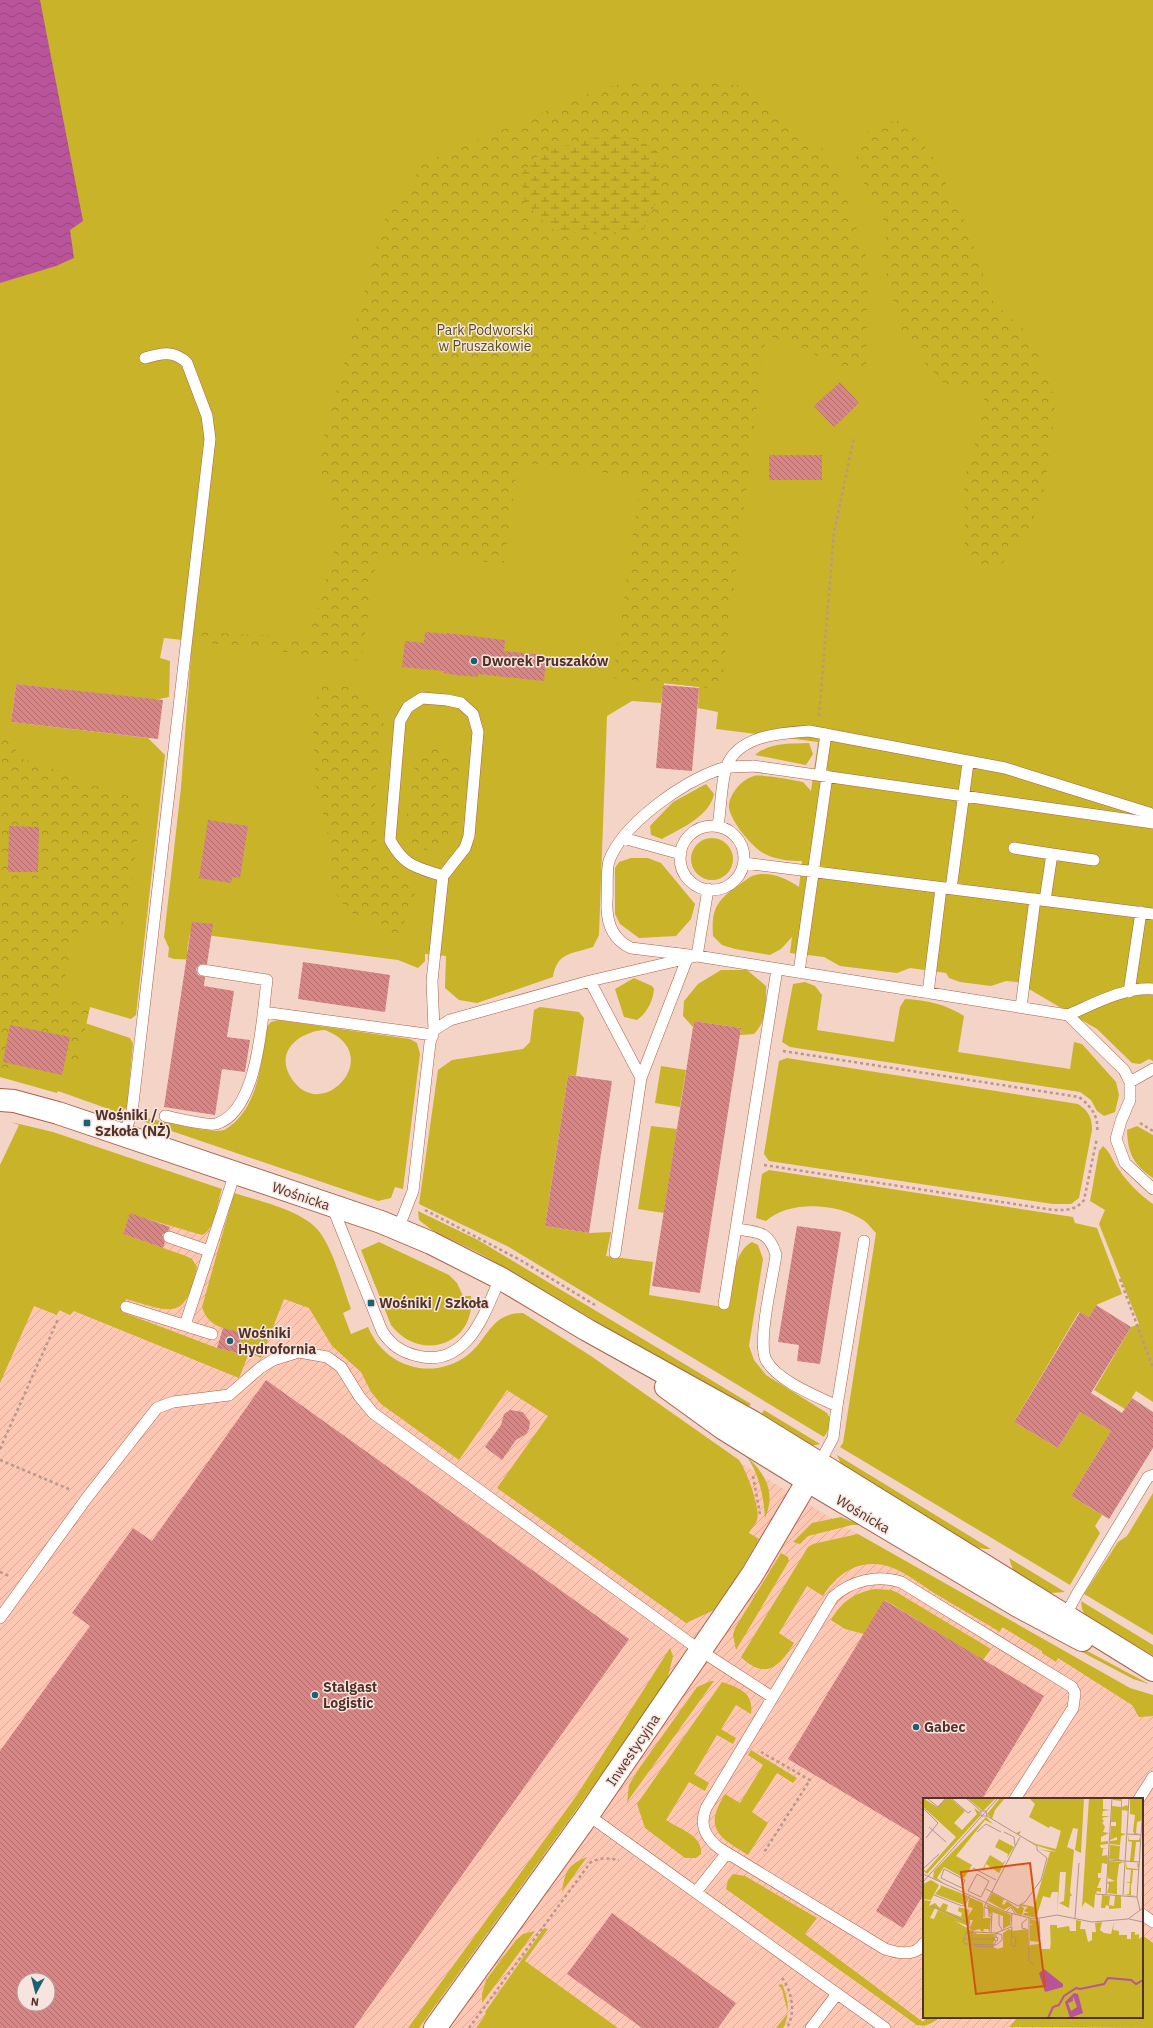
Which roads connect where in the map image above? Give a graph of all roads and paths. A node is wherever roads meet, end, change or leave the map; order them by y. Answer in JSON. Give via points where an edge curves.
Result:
{"nodes":[{"id":1,"x":145,"y":358,"type":"dead end"},
{"id":2,"x":854,"y":437,"type":"dead end"},
{"id":3,"x":822,"y":733,"type":"junction"},
{"id":4,"x":968,"y":763,"type":"junction"},
{"id":5,"x":726,"y":768,"type":"junction"},
{"id":6,"x":824,"y":776,"type":"junction"},
{"id":7,"x":963,"y":796,"type":"junction"},
{"id":8,"x":1153,"y":816,"type":"edge"},
{"id":9,"x":1153,"y":823,"type":"edge"},
{"id":10,"x":718,"y":826,"type":"junction"},
{"id":11,"x":623,"y":838,"type":"junction"},
{"id":12,"x":1014,"y":848,"type":"dead end"},
{"id":13,"x":681,"y":854,"type":"junction"},
{"id":14,"x":1052,"y":854,"type":"junction"},
{"id":15,"x":1094,"y":860,"type":"dead end"},
{"id":16,"x":744,"y":864,"type":"junction"},
{"id":17,"x":813,"y":872,"type":"junction"},
{"id":18,"x":443,"y":876,"type":"junction"},
{"id":19,"x":946,"y":888,"type":"junction"},
{"id":20,"x":708,"y":889,"type":"junction"},
{"id":21,"x":1040,"y":900,"type":"junction"},
{"id":22,"x":1150,"y":911,"type":"edge"},
{"id":23,"x":692,"y":957,"type":"junction"},
{"id":24,"x":777,"y":969,"type":"junction"},
{"id":25,"x":203,"y":970,"type":"dead end"},
{"id":26,"x":800,"y":972,"type":"junction"},
{"id":27,"x":590,"y":981,"type":"junction"},
{"id":28,"x":1153,"y":989,"type":"edge"},
{"id":29,"x":1129,"y":992,"type":"junction"},
{"id":30,"x":928,"y":993,"type":"junction"},
{"id":31,"x":1021,"y":1007,"type":"junction"},
{"id":32,"x":263,"y":1012,"type":"junction"},
{"id":33,"x":1068,"y":1015,"type":"junction"},
{"id":34,"x":434,"y":1032,"type":"junction"},
{"id":35,"x":764,"y":1049,"type":"junction"},
{"id":36,"x":1153,"y":1069,"type":"edge"},
{"id":37,"x":641,"y":1078,"type":"junction"},
{"id":38,"x":1130,"y":1082,"type":"junction"},
{"id":39,"x":0,"y":1100,"type":"edge"},
{"id":40,"x":165,"y":1116,"type":"dead end"},
{"id":41,"x":124,"y":1135,"type":"junction"},
{"id":42,"x":746,"y":1162,"type":"junction"},
{"id":43,"x":235,"y":1173,"type":"junction"},
{"id":44,"x":1153,"y":1189,"type":"edge"},
{"id":45,"x":332,"y":1206,"type":"junction"},
{"id":46,"x":398,"y":1229,"type":"junction"},
{"id":47,"x":736,"y":1229,"type":"junction"},
{"id":48,"x":169,"y":1237,"type":"dead end"},
{"id":49,"x":864,"y":1241,"type":"dead end"},
{"id":50,"x":209,"y":1251,"type":"junction"},
{"id":51,"x":615,"y":1253,"type":"dead end"},
{"id":52,"x":500,"y":1278,"type":"junction"},
{"id":53,"x":1120,"y":1279,"type":"dead end"},
{"id":54,"x":724,"y":1304,"type":"dead end"},
{"id":55,"x":126,"y":1307,"type":"dead end"},
{"id":56,"x":58,"y":1319,"type":"dead end"},
{"id":57,"x":185,"y":1325,"type":"junction"},
{"id":58,"x":212,"y":1334,"type":"dead end"},
{"id":59,"x":1153,"y":1368,"type":"edge"},
{"id":60,"x":837,"y":1406,"type":"junction"},
{"id":61,"x":0,"y":1449,"type":"edge"},
{"id":62,"x":0,"y":1460,"type":"edge"},
{"id":63,"x":813,"y":1472,"type":"junction"},
{"id":64,"x":753,"y":1474,"type":"dead end"},
{"id":65,"x":1153,"y":1475,"type":"edge"},
{"id":66,"x":86,"y":1499,"type":"junction"},
{"id":67,"x":774,"y":1539,"type":"junction"},
{"id":68,"x":0,"y":1618,"type":"edge"},
{"id":69,"x":1063,"y":1621,"type":"junction"},
{"id":70,"x":701,"y":1651,"type":"junction"},
{"id":71,"x":1153,"y":1670,"type":"edge"},
{"id":72,"x":1153,"y":1676,"type":"edge"},
{"id":73,"x":772,"y":1697,"type":"junction"},
{"id":74,"x":745,"y":1743,"type":"junction"},
{"id":75,"x":1153,"y":1777,"type":"edge"},
{"id":76,"x":1016,"y":1798,"type":"edge"},
{"id":77,"x":1140,"y":1798,"type":"edge"},
{"id":78,"x":588,"y":1815,"type":"junction"},
{"id":79,"x":727,"y":1853,"type":"junction"},
{"id":80,"x":621,"y":1861,"type":"dead end"},
{"id":81,"x":754,"y":1869,"type":"junction"},
{"id":82,"x":696,"y":1892,"type":"junction"},
{"id":83,"x":1143,"y":1915,"type":"edge"},
{"id":84,"x":1153,"y":1922,"type":"edge"},
{"id":85,"x":923,"y":1945,"type":"edge"},
{"id":86,"x":780,"y":1975,"type":"dead end"},
{"id":87,"x":837,"y":1994,"type":"junction"},
{"id":88,"x":435,"y":2028,"type":"edge"},
{"id":89,"x":469,"y":2028,"type":"edge"},
{"id":90,"x":787,"y":2028,"type":"edge"},
{"id":91,"x":811,"y":2028,"type":"edge"},
{"id":92,"x":884,"y":2028,"type":"edge"}],
"edges":[{"from":1,"to":41,"type":"lane","via":[[161,353],[172,354],[181,357],[187,363],[207,416],[210,439],[132,1112]]},
{"from":2,"to":3,"type":"path","via":[[834,533]]},
{"from":3,"to":4,"type":"lane"},
{"from":3,"to":5,"type":"lane","via":[[778,733],[748,743],[732,757]]},
{"from":3,"to":6,"type":"lane"},
{"from":4,"to":7,"type":"lane"},
{"from":4,"to":8,"type":"lane","via":[[1005,768]]},
{"from":5,"to":6,"type":"lane","via":[[753,766]]},
{"from":5,"to":10,"type":"lane"},
{"from":5,"to":11,"type":"lane","via":[[680,788],[648,811]]},
{"from":6,"to":7,"type":"lane"},
{"from":6,"to":17,"type":"lane"},
{"from":7,"to":9,"type":"lane"},
{"from":7,"to":19,"type":"lane"},
{"from":10,"to":13,"type":"lane","via":[[696,830],[682,846]]},
{"from":10,"to":16,"type":"lane","via":[[729,830],[738,838],[743,847]]},
{"from":11,"to":13,"type":"lane"},
{"from":11,"to":23,"type":"lane","via":[[609,862],[606,917],[613,935],[623,945],[631,948]]},
{"from":12,"to":14,"type":"lane"},
{"from":13,"to":20,"type":"lane","via":[[682,870],[689,880],[699,887]]},
{"from":14,"to":15,"type":"lane"},
{"from":14,"to":21,"type":"lane"},
{"from":16,"to":17,"type":"lane"},
{"from":16,"to":20,"type":"lane","via":[[738,877],[731,884],[721,889]]},
{"from":17,"to":19,"type":"lane"},
{"from":17,"to":26,"type":"lane"},
{"from":18,"to":18,"type":"lane","via":[[465,848],[469,836],[478,732],[473,714],[461,703],[422,698],[408,707],[400,721],[390,840],[397,853],[410,865]]},
{"from":18,"to":34,"type":"lane","via":[[432,981]]},
{"from":19,"to":21,"type":"lane"},
{"from":19,"to":30,"type":"lane"},
{"from":20,"to":23,"type":"lane"},
{"from":21,"to":22,"type":"lane"},
{"from":21,"to":31,"type":"lane"},
{"from":22,"to":29,"type":"lane"},
{"from":23,"to":24,"type":"lane"},
{"from":23,"to":27,"type":"lane"},
{"from":23,"to":37,"type":"lane"},
{"from":24,"to":26,"type":"lane"},
{"from":24,"to":35,"type":"lane"},
{"from":25,"to":32,"type":"lane","via":[[267,980]]},
{"from":26,"to":30,"type":"lane"},
{"from":27,"to":34,"type":"lane","via":[[450,1020]]},
{"from":27,"to":37,"type":"lane"},
{"from":28,"to":29,"type":"lane"},
{"from":29,"to":33,"type":"lane","via":[[1110,997]]},
{"from":30,"to":31,"type":"lane"},
{"from":31,"to":33,"type":"lane"},
{"from":32,"to":34,"type":"lane"},
{"from":32,"to":40,"type":"lane","via":[[254,1073],[241,1105],[228,1119],[215,1124]]},
{"from":33,"to":38,"type":"lane","via":[[1124,1070]]},
{"from":34,"to":46,"type":"lane","via":[[429,1050],[413,1191]]},
{"from":35,"to":42,"type":"lane"},
{"from":35,"to":42,"type":"path","via":[[1079,1098],[1088,1104],[1099,1122],[1097,1135],[1084,1200],[1079,1206],[1069,1210],[1053,1210]]},
{"from":36,"to":38,"type":"lane"},
{"from":37,"to":51,"type":"lane"},
{"from":38,"to":44,"type":"lane","via":[[1130,1100],[1116,1139],[1125,1163]]},
{"from":39,"to":41,"type":"street","name":"Wośnicka","via":[[14,1101],[58,1113]]},
{"from":41,"to":43,"type":"street","name":"Wośnicka"},
{"from":42,"to":47,"type":"lane"},
{"from":43,"to":45,"type":"street","name":"Wośnicka"},
{"from":43,"to":50,"type":"lane"},
{"from":45,"to":46,"type":"street","name":"Wośnicka"},
{"from":45,"to":52,"type":"lane","via":[[382,1331],[389,1342],[404,1353],[422,1357],[440,1356],[456,1351],[480,1324]]},
{"from":46,"to":52,"type":"street","name":"Wośnicka"},
{"from":47,"to":54,"type":"lane"},
{"from":47,"to":60,"type":"lane","via":[[761,1233],[772,1243],[776,1255],[762,1341],[766,1360],[784,1380]]},
{"from":48,"to":50,"type":"lane"},
{"from":49,"to":60,"type":"lane"},
{"from":50,"to":57,"type":"lane"},
{"from":52,"to":63,"type":"street","name":"Wośnicka","via":[[587,1330],[724,1429]]},
{"from":53,"to":59,"type":"path"},
{"from":55,"to":57,"type":"lane"},
{"from":56,"to":61,"type":"path"},
{"from":57,"to":58,"type":"lane"},
{"from":60,"to":63,"type":"lane","via":[[833,1438]]},
{"from":62,"to":66,"type":"path"},
{"from":63,"to":67,"type":"street","name":"Inwestycyjna"},
{"from":63,"to":69,"type":"street","name":"Wośnicka"},
{"from":64,"to":67,"type":"path","via":[[760,1509],[756,1528]]},
{"from":65,"to":69,"type":"lane","via":[[1148,1477]]},
{"from":66,"to":68,"type":"lane"},
{"from":66,"to":70,"type":"lane","via":[[157,1408],[173,1402],[229,1395],[273,1360],[299,1352],[312,1353],[327,1357],[341,1367],[359,1396],[374,1413]]},
{"from":67,"to":70,"type":"street","name":"Inwestycyjna"},
{"from":69,"to":71,"type":"street","name":"Wośnicka"},
{"from":69,"to":72,"type":"street","name":"Wośnicka"},
{"from":70,"to":73,"type":"lane"},
{"from":70,"to":78,"type":"street","name":"Inwestycyjna"},
{"from":73,"to":74,"type":"lane"},
{"from":73,"to":76,"type":"lane","via":[[833,1597],[842,1588],[867,1580],[891,1579],[901,1582],[1072,1687],[1075,1693],[1072,1708]]},
{"from":74,"to":79,"type":"lane","via":[[703,1814],[703,1830],[706,1836]]},
{"from":74,"to":81,"type":"path","via":[[810,1780]]},
{"from":75,"to":77,"type":"lane"},
{"from":78,"to":82,"type":"lane"},
{"from":78,"to":88,"type":"street","name":"Inwestycyjna"},
{"from":79,"to":81,"type":"lane"},
{"from":79,"to":82,"type":"lane"},
{"from":80,"to":89,"type":"path","via":[[606,1858],[596,1859],[590,1863]]},
{"from":81,"to":85,"type":"lane","via":[[885,1949],[907,1953]]},
{"from":82,"to":87,"type":"lane"},
{"from":83,"to":84,"type":"lane"},
{"from":86,"to":90,"type":"path","via":[[788,1987],[791,1998],[792,2017]]},
{"from":87,"to":91,"type":"lane"},
{"from":87,"to":92,"type":"lane"}]}
